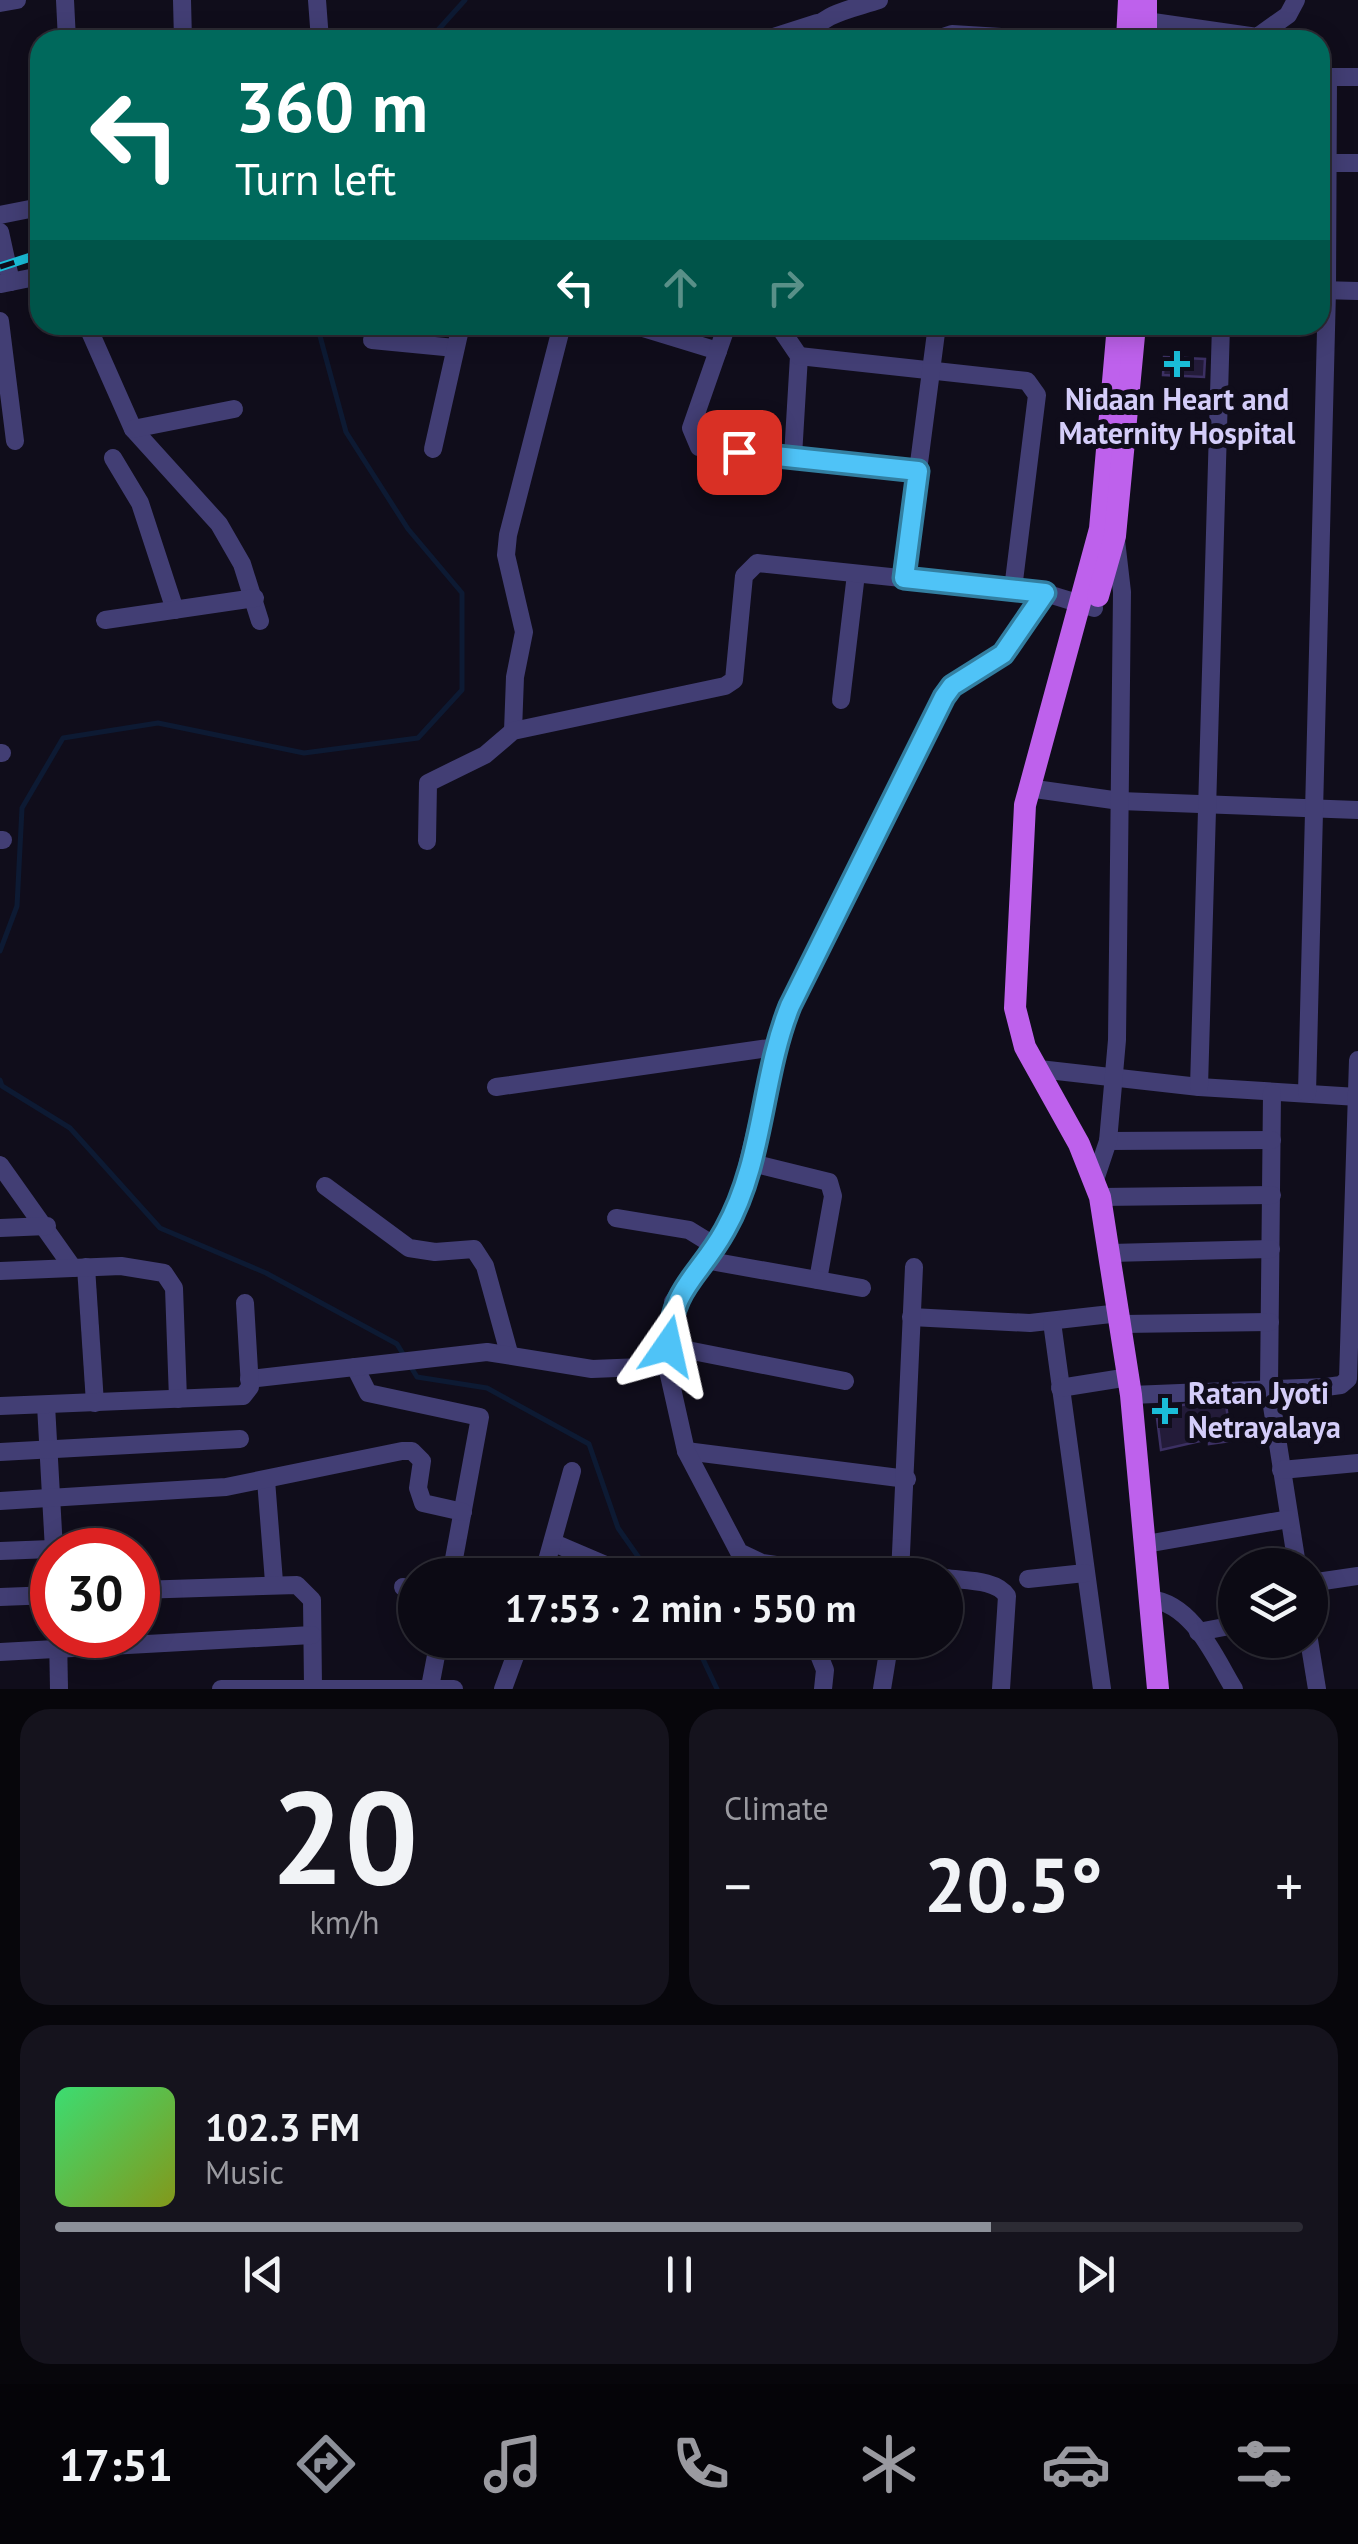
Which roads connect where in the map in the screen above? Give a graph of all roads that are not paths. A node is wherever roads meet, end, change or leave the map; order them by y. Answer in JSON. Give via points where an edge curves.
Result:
{"nodes":[{"id":1,"x":17,"y":0,"type":"edge"},
{"id":2,"x":65,"y":0,"type":"edge"},
{"id":3,"x":182,"y":0,"type":"edge"},
{"id":4,"x":317,"y":0,"type":"edge"},
{"id":5,"x":879,"y":0,"type":"edge"},
{"id":6,"x":1129,"y":0,"type":"edge"},
{"id":7,"x":1296,"y":0,"type":"edge"},
{"id":8,"x":0,"y":3,"type":"edge"},
{"id":9,"x":1146,"y":20,"type":"edge"},
{"id":10,"x":818,"y":23,"type":"junction"},
{"id":11,"x":66,"y":30,"type":"edge"},
{"id":12,"x":183,"y":30,"type":"edge"},
{"id":13,"x":319,"y":30,"type":"edge"},
{"id":14,"x":796,"y":30,"type":"edge"},
{"id":15,"x":813,"y":30,"type":"edge"},
{"id":16,"x":1128,"y":30,"type":"edge"},
{"id":17,"x":1215,"y":30,"type":"edge"},
{"id":18,"x":1266,"y":30,"type":"edge"},
{"id":19,"x":1330,"y":77,"type":"edge"},
{"id":20,"x":1358,"y":77,"type":"edge"},
{"id":21,"x":1330,"y":163,"type":"edge"},
{"id":22,"x":1358,"y":163,"type":"edge"},
{"id":23,"x":30,"y":209,"type":"edge"},
{"id":24,"x":0,"y":214,"type":"edge"},
{"id":25,"x":0,"y":232,"type":"edge"},
{"id":26,"x":6,"y":283,"type":"edge"},
{"id":27,"x":1330,"y":290,"type":"edge"},
{"id":28,"x":1358,"y":291,"type":"edge"},
{"id":29,"x":0,"y":321,"type":"edge"},
{"id":30,"x":91,"y":335,"type":"edge"},
{"id":31,"x":399,"y":335,"type":"edge"},
{"id":32,"x":416,"y":335,"type":"edge"},
{"id":33,"x":458,"y":335,"type":"edge"},
{"id":34,"x":559,"y":335,"type":"edge"},
{"id":35,"x":666,"y":335,"type":"edge"},
{"id":36,"x":724,"y":335,"type":"edge"},
{"id":37,"x":785,"y":335,"type":"edge"},
{"id":38,"x":935,"y":335,"type":"edge"},
{"id":39,"x":1118,"y":335,"type":"edge"},
{"id":40,"x":1134,"y":335,"type":"edge"},
{"id":41,"x":1222,"y":335,"type":"edge"},
{"id":42,"x":1323,"y":335,"type":"edge"},
{"id":43,"x":372,"y":340,"type":"dead end"},
{"id":44,"x":455,"y":348,"type":"junction"},
{"id":45,"x":718,"y":351,"type":"junction"},
{"id":46,"x":2,"y":356,"type":"edge"},
{"id":47,"x":799,"y":356,"type":"junction"},
{"id":48,"x":931,"y":370,"type":"junction"},
{"id":49,"x":234,"y":409,"type":"dead end"},
{"id":50,"x":133,"y":429,"type":"junction"},
{"id":51,"x":15,"y":441,"type":"dead end"},
{"id":52,"x":432,"y":448,"type":"dead end"},
{"id":53,"x":793,"y":456,"type":"junction"},
{"id":54,"x":113,"y":458,"type":"dead end"},
{"id":55,"x":918,"y":471,"type":"junction"},
{"id":56,"x":1108,"y":532,"type":"junction"},
{"id":57,"x":856,"y":574,"type":"junction"},
{"id":58,"x":904,"y":578,"type":"junction"},
{"id":59,"x":1013,"y":589,"type":"junction"},
{"id":60,"x":1045,"y":593,"type":"junction"},
{"id":61,"x":255,"y":598,"type":"junction"},
{"id":62,"x":1088,"y":605,"type":"junction"},
{"id":63,"x":176,"y":610,"type":"junction"},
{"id":64,"x":105,"y":620,"type":"dead end"},
{"id":65,"x":260,"y":621,"type":"dead end"},
{"id":66,"x":840,"y":700,"type":"dead end"},
{"id":67,"x":512,"y":731,"type":"junction"},
{"id":68,"x":1035,"y":790,"type":"junction"},
{"id":69,"x":1120,"y":801,"type":"junction"},
{"id":70,"x":1208,"y":803,"type":"junction"},
{"id":71,"x":1312,"y":806,"type":"junction"},
{"id":72,"x":1358,"y":810,"type":"edge"},
{"id":73,"x":427,"y":841,"type":"dead end"},
{"id":74,"x":776,"y":1047,"type":"junction"},
{"id":75,"x":1358,"y":1060,"type":"edge"},
{"id":76,"x":1039,"y":1069,"type":"junction"},
{"id":77,"x":1113,"y":1076,"type":"junction"},
{"id":78,"x":496,"y":1087,"type":"dead end"},
{"id":79,"x":1199,"y":1088,"type":"junction"},
{"id":80,"x":1272,"y":1093,"type":"junction"},
{"id":81,"x":1307,"y":1093,"type":"junction"},
{"id":82,"x":1357,"y":1096,"type":"edge"},
{"id":83,"x":1272,"y":1140,"type":"junction"},
{"id":84,"x":1108,"y":1141,"type":"junction"},
{"id":85,"x":752,"y":1163,"type":"junction"},
{"id":86,"x":4,"y":1175,"type":"edge"},
{"id":87,"x":326,"y":1186,"type":"dead end"},
{"id":88,"x":1098,"y":1188,"type":"junction"},
{"id":89,"x":1272,"y":1195,"type":"junction"},
{"id":90,"x":616,"y":1218,"type":"dead end"},
{"id":91,"x":46,"y":1226,"type":"junction"},
{"id":92,"x":0,"y":1228,"type":"edge"},
{"id":93,"x":1271,"y":1249,"type":"junction"},
{"id":94,"x":710,"y":1253,"type":"junction"},
{"id":95,"x":1110,"y":1253,"type":"junction"},
{"id":96,"x":79,"y":1267,"type":"junction"},
{"id":97,"x":914,"y":1268,"type":"dead end"},
{"id":98,"x":0,"y":1271,"type":"edge"},
{"id":99,"x":818,"y":1280,"type":"junction"},
{"id":100,"x":862,"y":1288,"type":"dead end"},
{"id":101,"x":245,"y":1303,"type":"dead end"},
{"id":102,"x":911,"y":1317,"type":"junction"},
{"id":103,"x":1121,"y":1318,"type":"junction"},
{"id":104,"x":1052,"y":1322,"type":"junction"},
{"id":105,"x":1270,"y":1322,"type":"junction"},
{"id":106,"x":668,"y":1346,"type":"junction"},
{"id":107,"x":509,"y":1353,"type":"junction"},
{"id":108,"x":667,"y":1366,"type":"junction"},
{"id":109,"x":355,"y":1367,"type":"junction"},
{"id":110,"x":249,"y":1378,"type":"junction"},
{"id":111,"x":844,"y":1380,"type":"dead end"},
{"id":112,"x":1130,"y":1386,"type":"junction"},
{"id":113,"x":1269,"y":1387,"type":"junction"},
{"id":114,"x":1060,"y":1388,"type":"junction"},
{"id":115,"x":178,"y":1399,"type":"junction"},
{"id":116,"x":95,"y":1403,"type":"junction"},
{"id":117,"x":46,"y":1405,"type":"junction"},
{"id":118,"x":0,"y":1406,"type":"edge"},
{"id":119,"x":240,"y":1439,"type":"dead end"},
{"id":120,"x":50,"y":1449,"type":"junction"},
{"id":121,"x":0,"y":1452,"type":"edge"},
{"id":122,"x":686,"y":1452,"type":"junction"},
{"id":123,"x":1358,"y":1464,"type":"edge"},
{"id":124,"x":1281,"y":1470,"type":"junction"},
{"id":125,"x":572,"y":1471,"type":"dead end"},
{"id":126,"x":907,"y":1478,"type":"junction"},
{"id":127,"x":266,"y":1480,"type":"junction"},
{"id":128,"x":52,"y":1498,"type":"junction"},
{"id":129,"x":0,"y":1501,"type":"edge"},
{"id":130,"x":463,"y":1512,"type":"junction"},
{"id":131,"x":1289,"y":1520,"type":"junction"},
{"id":132,"x":53,"y":1528,"type":"edge"},
{"id":133,"x":554,"y":1543,"type":"junction"},
{"id":134,"x":1146,"y":1544,"type":"junction"},
{"id":135,"x":1293,"y":1548,"type":"edge"},
{"id":136,"x":30,"y":1550,"type":"edge"},
{"id":137,"x":0,"y":1551,"type":"edge"},
{"id":138,"x":455,"y":1558,"type":"edge"},
{"id":139,"x":549,"y":1558,"type":"edge"},
{"id":140,"x":589,"y":1558,"type":"edge"},
{"id":141,"x":744,"y":1558,"type":"edge"},
{"id":142,"x":901,"y":1558,"type":"edge"},
{"id":143,"x":1085,"y":1572,"type":"junction"},
{"id":144,"x":1358,"y":1576,"type":"edge"},
{"id":145,"x":1028,"y":1578,"type":"dead end"},
{"id":146,"x":963,"y":1580,"type":"edge"},
{"id":147,"x":1328,"y":1581,"type":"edge"},
{"id":148,"x":274,"y":1582,"type":"junction"},
{"id":149,"x":160,"y":1589,"type":"edge"},
{"id":150,"x":30,"y":1595,"type":"edge"},
{"id":151,"x":0,"y":1597,"type":"edge"},
{"id":152,"x":1150,"y":1598,"type":"junction"},
{"id":153,"x":1218,"y":1628,"type":"edge"},
{"id":154,"x":1198,"y":1632,"type":"junction"},
{"id":155,"x":312,"y":1635,"type":"junction"},
{"id":156,"x":160,"y":1639,"type":"edge"},
{"id":157,"x":30,"y":1647,"type":"edge"},
{"id":158,"x":0,"y":1652,"type":"edge"},
{"id":159,"x":58,"y":1658,"type":"edge"},
{"id":160,"x":436,"y":1658,"type":"edge"},
{"id":161,"x":514,"y":1658,"type":"edge"},
{"id":162,"x":823,"y":1658,"type":"edge"},
{"id":163,"x":887,"y":1658,"type":"edge"},
{"id":164,"x":1312,"y":1658,"type":"edge"},
{"id":165,"x":313,"y":1687,"type":"edge"},
{"id":166,"x":430,"y":1687,"type":"edge"},
{"id":167,"x":59,"y":1689,"type":"edge"},
{"id":168,"x":221,"y":1689,"type":"edge"},
{"id":169,"x":454,"y":1689,"type":"edge"},
{"id":170,"x":504,"y":1689,"type":"edge"},
{"id":171,"x":823,"y":1689,"type":"edge"},
{"id":172,"x":882,"y":1689,"type":"edge"},
{"id":173,"x":1001,"y":1689,"type":"edge"},
{"id":174,"x":1102,"y":1689,"type":"edge"},
{"id":175,"x":1158,"y":1689,"type":"edge"},
{"id":176,"x":1234,"y":1689,"type":"edge"},
{"id":177,"x":1317,"y":1689,"type":"edge"}],
"edges":[{"from":1,"to":8,"type":"street"},
{"from":2,"to":11,"type":"street"},
{"from":3,"to":12,"type":"street"},
{"from":4,"to":13,"type":"street"},
{"from":5,"to":10,"type":"street"},
{"from":6,"to":16,"type":"main road"},
{"from":7,"to":18,"type":"street"},
{"from":9,"to":17,"type":"street"},
{"from":10,"to":14,"type":"street"},
{"from":10,"to":15,"type":"street"},
{"from":19,"to":20,"type":"street"},
{"from":21,"to":22,"type":"street"},
{"from":23,"to":24,"type":"street"},
{"from":25,"to":26,"type":"street"},
{"from":27,"to":28,"type":"street"},
{"from":29,"to":46,"type":"street"},
{"from":30,"to":50,"type":"street"},
{"from":31,"to":43,"type":"street"},
{"from":32,"to":44,"type":"street"},
{"from":33,"to":44,"type":"street"},
{"from":34,"to":67,"type":"street","via":[[508,535],[506,555],[524,632]]},
{"from":35,"to":45,"type":"street"},
{"from":36,"to":45,"type":"street"},
{"from":37,"to":47,"type":"street"},
{"from":38,"to":48,"type":"street"},
{"from":39,"to":56,"type":"main road"},
{"from":40,"to":56,"type":"main road"},
{"from":41,"to":70,"type":"street"},
{"from":42,"to":71,"type":"street"},
{"from":44,"to":52,"type":"street"},
{"from":45,"to":53,"type":"street","via":[[692,439],[712,450]]},
{"from":46,"to":51,"type":"street"},
{"from":47,"to":48,"type":"street"},
{"from":47,"to":53,"type":"street"},
{"from":48,"to":55,"type":"street"},
{"from":48,"to":59,"type":"street","via":[[1027,381],[1037,394]]},
{"from":49,"to":50,"type":"street"},
{"from":50,"to":61,"type":"street","via":[[220,524]]},
{"from":53,"to":55,"type":"street"},
{"from":54,"to":63,"type":"street","via":[[140,504]]},
{"from":55,"to":58,"type":"street"},
{"from":56,"to":62,"type":"main road"},
{"from":56,"to":69,"type":"street","via":[[1122,592]]},
{"from":57,"to":58,"type":"street"},
{"from":57,"to":66,"type":"street"},
{"from":57,"to":67,"type":"street","via":[[756,563],[744,576],[737,674],[726,686]]},
{"from":58,"to":59,"type":"street"},
{"from":59,"to":60,"type":"street"},
{"from":60,"to":62,"type":"street"},
{"from":60,"to":74,"type":"street","via":[[1003,654],[944,697],[790,1006]]},
{"from":61,"to":63,"type":"street"},
{"from":61,"to":65,"type":"street"},
{"from":62,"to":68,"type":"main road"},
{"from":63,"to":64,"type":"street"},
{"from":67,"to":73,"type":"street","via":[[485,755],[428,783]]},
{"from":68,"to":69,"type":"street"},
{"from":68,"to":76,"type":"main road","via":[[1020,855],[1015,1008]]},
{"from":69,"to":70,"type":"street"},
{"from":69,"to":77,"type":"street"},
{"from":70,"to":71,"type":"street"},
{"from":70,"to":79,"type":"street"},
{"from":71,"to":72,"type":"street"},
{"from":71,"to":81,"type":"street"},
{"from":74,"to":78,"type":"street"},
{"from":74,"to":85,"type":"street"},
{"from":75,"to":82,"type":"street"},
{"from":76,"to":77,"type":"street"},
{"from":76,"to":88,"type":"main road"},
{"from":77,"to":79,"type":"street"},
{"from":77,"to":84,"type":"street"},
{"from":79,"to":80,"type":"street"},
{"from":80,"to":81,"type":"street"},
{"from":80,"to":83,"type":"street"},
{"from":81,"to":82,"type":"street"},
{"from":82,"to":113,"type":"street","via":[[1348,1379],[1341,1385]]},
{"from":83,"to":84,"type":"street"},
{"from":83,"to":89,"type":"street"},
{"from":84,"to":88,"type":"street"},
{"from":85,"to":94,"type":"street"},
{"from":85,"to":99,"type":"street","via":[[829,1182],[833,1196]]},
{"from":86,"to":91,"type":"street"},
{"from":87,"to":107,"type":"street","via":[[410,1248],[474,1249],[486,1266]]},
{"from":88,"to":89,"type":"street"},
{"from":88,"to":95,"type":"main road"},
{"from":89,"to":93,"type":"street"},
{"from":90,"to":94,"type":"street","via":[[688,1230]]},
{"from":91,"to":92,"type":"street"},
{"from":91,"to":96,"type":"street"},
{"from":93,"to":95,"type":"street"},
{"from":93,"to":105,"type":"street"},
{"from":94,"to":99,"type":"street"},
{"from":94,"to":106,"type":"street","via":[[673,1302]]},
{"from":95,"to":103,"type":"main road"},
{"from":96,"to":98,"type":"street"},
{"from":96,"to":115,"type":"street","via":[[146,1268],[171,1279]]},
{"from":96,"to":116,"type":"street"},
{"from":97,"to":102,"type":"street"},
{"from":99,"to":100,"type":"street"},
{"from":101,"to":110,"type":"street"},
{"from":102,"to":104,"type":"street"},
{"from":102,"to":126,"type":"street"},
{"from":103,"to":104,"type":"street"},
{"from":103,"to":105,"type":"street"},
{"from":103,"to":112,"type":"main road"},
{"from":104,"to":114,"type":"street"},
{"from":105,"to":113,"type":"street"},
{"from":106,"to":108,"type":"street"},
{"from":106,"to":111,"type":"street"},
{"from":107,"to":108,"type":"street","via":[[592,1370]]},
{"from":107,"to":109,"type":"street"},
{"from":108,"to":122,"type":"street"},
{"from":109,"to":110,"type":"street"},
{"from":109,"to":130,"type":"street","via":[[368,1393],[480,1418]]},
{"from":110,"to":115,"type":"street","via":[[243,1396]]},
{"from":112,"to":113,"type":"street"},
{"from":112,"to":114,"type":"street"},
{"from":112,"to":134,"type":"main road"},
{"from":113,"to":124,"type":"street"},
{"from":114,"to":143,"type":"street"},
{"from":115,"to":116,"type":"street"},
{"from":116,"to":117,"type":"street"},
{"from":117,"to":118,"type":"street"},
{"from":117,"to":120,"type":"street"},
{"from":119,"to":120,"type":"street"},
{"from":120,"to":121,"type":"street"},
{"from":120,"to":128,"type":"street"},
{"from":122,"to":126,"type":"street"},
{"from":122,"to":141,"type":"street"},
{"from":123,"to":124,"type":"street"},
{"from":124,"to":131,"type":"street"},
{"from":125,"to":133,"type":"street"},
{"from":126,"to":142,"type":"street"},
{"from":127,"to":128,"type":"street"},
{"from":127,"to":130,"type":"street","via":[[412,1451],[422,1461],[418,1488],[424,1503]]},
{"from":127,"to":148,"type":"street"},
{"from":128,"to":129,"type":"street"},
{"from":128,"to":132,"type":"street"},
{"from":130,"to":138,"type":"street"},
{"from":131,"to":134,"type":"street"},
{"from":131,"to":135,"type":"street"},
{"from":133,"to":139,"type":"street"},
{"from":133,"to":140,"type":"street"},
{"from":134,"to":152,"type":"main road"},
{"from":136,"to":137,"type":"street"},
{"from":143,"to":145,"type":"street"},
{"from":143,"to":174,"type":"street"},
{"from":144,"to":147,"type":"street"},
{"from":146,"to":173,"type":"street","via":[[990,1584],[1007,1596]]},
{"from":148,"to":149,"type":"street"},
{"from":148,"to":155,"type":"street","via":[[306,1591]]},
{"from":150,"to":151,"type":"street"},
{"from":152,"to":154,"type":"street","via":[[1176,1606]]},
{"from":152,"to":175,"type":"main road"},
{"from":153,"to":154,"type":"street"},
{"from":154,"to":176,"type":"street"},
{"from":155,"to":156,"type":"street"},
{"from":155,"to":165,"type":"street"},
{"from":157,"to":158,"type":"street"},
{"from":159,"to":167,"type":"street"},
{"from":160,"to":166,"type":"street"},
{"from":161,"to":170,"type":"street"},
{"from":162,"to":171,"type":"street"},
{"from":163,"to":172,"type":"street"},
{"from":164,"to":177,"type":"street"},
{"from":165,"to":166,"type":"street"},
{"from":165,"to":168,"type":"street"},
{"from":166,"to":169,"type":"street"}]}
